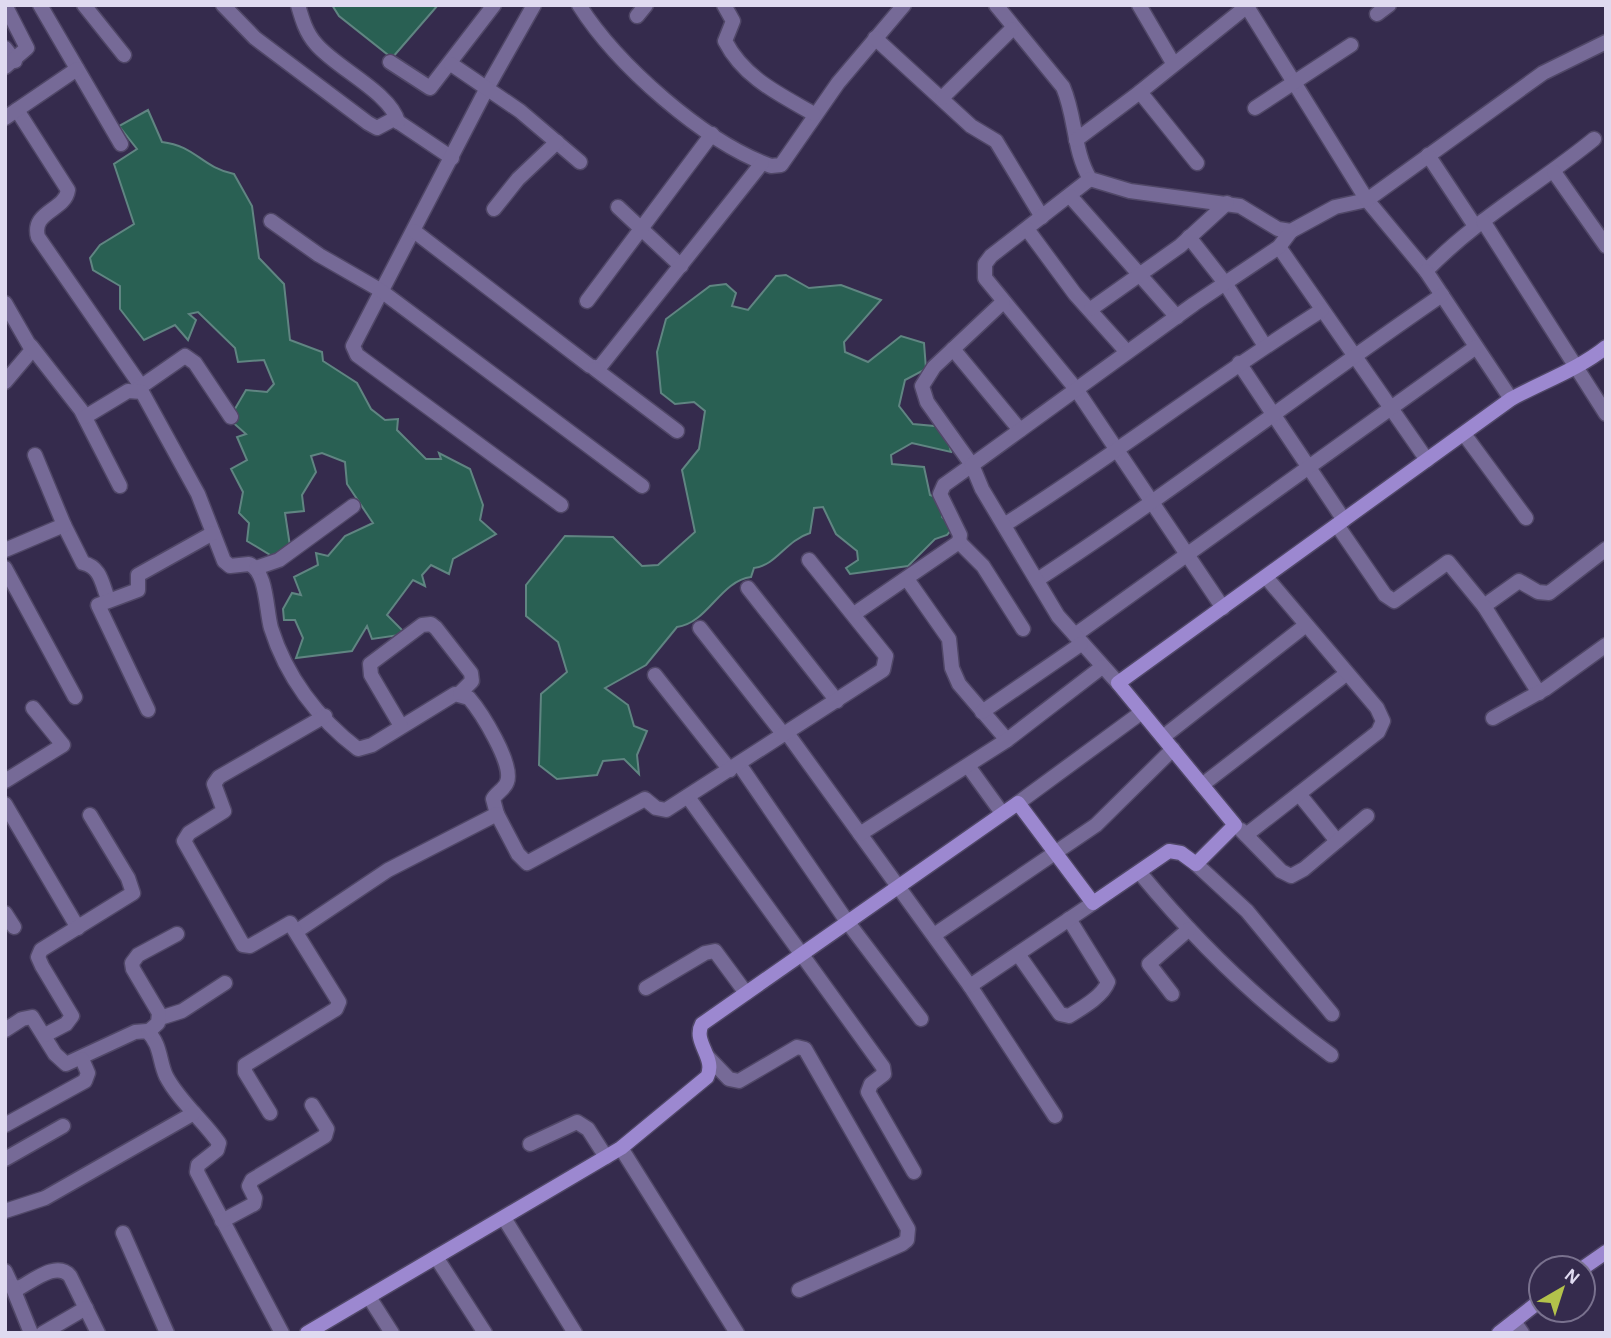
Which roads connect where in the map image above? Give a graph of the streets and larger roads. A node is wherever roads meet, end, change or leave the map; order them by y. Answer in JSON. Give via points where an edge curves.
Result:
{"nodes":[{"id":1,"x":5,"y":5,"type":"edge"},
{"id":2,"x":40,"y":5,"type":"edge"},
{"id":3,"x":84,"y":5,"type":"edge"},
{"id":4,"x":223,"y":5,"type":"edge"},
{"id":5,"x":298,"y":5,"type":"edge"},
{"id":6,"x":494,"y":5,"type":"edge"},
{"id":7,"x":534,"y":5,"type":"edge"},
{"id":8,"x":579,"y":5,"type":"edge"},
{"id":9,"x":724,"y":5,"type":"edge"},
{"id":10,"x":904,"y":5,"type":"edge"},
{"id":11,"x":996,"y":5,"type":"edge"},
{"id":12,"x":1139,"y":5,"type":"edge"},
{"id":13,"x":1249,"y":7,"type":"edge"},
{"id":14,"x":1012,"y":29,"type":"junction"},
{"id":15,"x":875,"y":38,"type":"junction"},
{"id":16,"x":1606,"y":42,"type":"edge"},
{"id":17,"x":1351,"y":46,"type":"dead end"},
{"id":18,"x":5,"y":48,"type":"edge"},
{"id":19,"x":124,"y":55,"type":"dead end"},
{"id":20,"x":390,"y":62,"type":"dead end"},
{"id":21,"x":1173,"y":63,"type":"junction"},
{"id":22,"x":10,"y":64,"type":"edge"},
{"id":23,"x":451,"y":64,"type":"junction"},
{"id":24,"x":77,"y":69,"type":"junction"},
{"id":25,"x":1294,"y":84,"type":"junction"},
{"id":26,"x":487,"y":88,"type":"junction"},
{"id":27,"x":1140,"y":92,"type":"junction"},
{"id":28,"x":942,"y":98,"type":"junction"},
{"id":29,"x":1255,"y":108,"type":"dead end"},
{"id":30,"x":11,"y":114,"type":"edge"},
{"id":31,"x":814,"y":114,"type":"junction"},
{"id":32,"x":398,"y":122,"type":"junction"},
{"id":33,"x":712,"y":134,"type":"junction"},
{"id":34,"x":1594,"y":139,"type":"dead end"},
{"id":35,"x":1076,"y":140,"type":"junction"},
{"id":36,"x":557,"y":142,"type":"junction"},
{"id":37,"x":121,"y":144,"type":"dead end"},
{"id":38,"x":1428,"y":155,"type":"junction"},
{"id":39,"x":452,"y":158,"type":"junction"},
{"id":40,"x":580,"y":162,"type":"dead end"},
{"id":41,"x":762,"y":163,"type":"junction"},
{"id":42,"x":1198,"y":163,"type":"dead end"},
{"id":43,"x":1553,"y":172,"type":"junction"},
{"id":44,"x":1090,"y":179,"type":"junction"},
{"id":45,"x":1070,"y":196,"type":"junction"},
{"id":46,"x":1367,"y":200,"type":"junction"},
{"id":47,"x":1227,"y":203,"type":"junction"},
{"id":48,"x":618,"y":207,"type":"dead end"},
{"id":49,"x":494,"y":209,"type":"dead end"},
{"id":50,"x":1042,"y":217,"type":"junction"},
{"id":51,"x":271,"y":221,"type":"dead end"},
{"id":52,"x":1479,"y":223,"type":"junction"},
{"id":53,"x":1027,"y":229,"type":"junction"},
{"id":54,"x":642,"y":230,"type":"junction"},
{"id":55,"x":414,"y":231,"type":"junction"},
{"id":56,"x":1291,"y":231,"type":"junction"},
{"id":57,"x":1189,"y":237,"type":"junction"},
{"id":58,"x":1606,"y":246,"type":"edge"},
{"id":59,"x":1279,"y":247,"type":"junction"},
{"id":60,"x":681,"y":266,"type":"junction"},
{"id":61,"x":1426,"y":271,"type":"junction"},
{"id":62,"x":1138,"y":274,"type":"junction"},
{"id":63,"x":1225,"y":283,"type":"junction"},
{"id":64,"x":380,"y":290,"type":"junction"},
{"id":65,"x":1442,"y":295,"type":"junction"},
{"id":66,"x":587,"y":301,"type":"dead end"},
{"id":67,"x":1003,"y":302,"type":"junction"},
{"id":68,"x":5,"y":303,"type":"edge"},
{"id":69,"x":1091,"y":309,"type":"junction"},
{"id":70,"x":1322,"y":310,"type":"junction"},
{"id":71,"x":1177,"y":317,"type":"junction"},
{"id":72,"x":31,"y":346,"type":"junction"},
{"id":73,"x":1265,"y":346,"type":"junction"},
{"id":74,"x":1476,"y":347,"type":"junction"},
{"id":75,"x":1606,"y":347,"type":"edge"},
{"id":76,"x":953,"y":349,"type":"junction"},
{"id":77,"x":1127,"y":352,"type":"junction"},
{"id":78,"x":1353,"y":356,"type":"junction"},
{"id":79,"x":1239,"y":363,"type":"junction"},
{"id":80,"x":1574,"y":365,"type":"junction"},
{"id":81,"x":594,"y":369,"type":"junction"},
{"id":82,"x":5,"y":382,"type":"edge"},
{"id":83,"x":139,"y":388,"type":"junction"},
{"id":84,"x":1076,"y":389,"type":"junction"},
{"id":85,"x":1511,"y":399,"type":"junction"},
{"id":86,"x":1390,"y":409,"type":"junction"},
{"id":87,"x":1273,"y":412,"type":"junction"},
{"id":88,"x":1606,"y":414,"type":"edge"},
{"id":89,"x":85,"y":417,"type":"junction"},
{"id":90,"x":231,"y":417,"type":"dead end"},
{"id":91,"x":1020,"y":430,"type":"junction"},
{"id":92,"x":677,"y":431,"type":"dead end"},
{"id":93,"x":1464,"y":434,"type":"junction"},
{"id":94,"x":1118,"y":448,"type":"junction"},
{"id":95,"x":36,"y":455,"type":"dead end"},
{"id":96,"x":1427,"y":460,"type":"junction"},
{"id":97,"x":972,"y":465,"type":"junction"},
{"id":98,"x":1308,"y":468,"type":"junction"},
{"id":99,"x":120,"y":486,"type":"dead end"},
{"id":100,"x":642,"y":486,"type":"dead end"},
{"id":101,"x":1153,"y":501,"type":"junction"},
{"id":102,"x":561,"y":505,"type":"dead end"},
{"id":103,"x":353,"y":506,"type":"dead end"},
{"id":104,"x":1526,"y":518,"type":"dead end"},
{"id":105,"x":1341,"y":522,"type":"junction"},
{"id":106,"x":64,"y":525,"type":"junction"},
{"id":107,"x":1004,"y":525,"type":"junction"},
{"id":108,"x":213,"y":533,"type":"junction"},
{"id":109,"x":959,"y":542,"type":"junction"},
{"id":110,"x":5,"y":550,"type":"edge"},
{"id":111,"x":1606,"y":550,"type":"edge"},
{"id":112,"x":1189,"y":554,"type":"junction"},
{"id":113,"x":810,"y":560,"type":"dead end"},
{"id":114,"x":5,"y":568,"type":"edge"},
{"id":115,"x":256,"y":568,"type":"junction"},
{"id":116,"x":1266,"y":577,"type":"junction"},
{"id":117,"x":908,"y":579,"type":"junction"},
{"id":118,"x":1037,"y":580,"type":"junction"},
{"id":119,"x":748,"y":588,"type":"dead end"},
{"id":120,"x":108,"y":599,"type":"junction"},
{"id":121,"x":1484,"y":606,"type":"junction"},
{"id":122,"x":1223,"y":608,"type":"junction"},
{"id":123,"x":854,"y":614,"type":"junction"},
{"id":124,"x":1306,"y":625,"type":"junction"},
{"id":125,"x":700,"y":628,"type":"dead end"},
{"id":126,"x":1023,"y":629,"type":"dead end"},
{"id":127,"x":1078,"y":640,"type":"junction"},
{"id":128,"x":1606,"y":645,"type":"edge"},
{"id":129,"x":1102,"y":667,"type":"junction"},
{"id":130,"x":1346,"y":674,"type":"junction"},
{"id":131,"x":655,"y":675,"type":"dead end"},
{"id":132,"x":1118,"y":683,"type":"junction"},
{"id":133,"x":460,"y":693,"type":"junction"},
{"id":134,"x":1539,"y":693,"type":"junction"},
{"id":135,"x":75,"y":697,"type":"dead end"},
{"id":136,"x":837,"y":701,"type":"junction"},
{"id":137,"x":33,"y":708,"type":"dead end"},
{"id":138,"x":148,"y":710,"type":"dead end"},
{"id":139,"x":982,"y":712,"type":"junction"},
{"id":140,"x":1142,"y":712,"type":"junction"},
{"id":141,"x":325,"y":716,"type":"junction"},
{"id":142,"x":1493,"y":718,"type":"dead end"},
{"id":143,"x":401,"y":726,"type":"junction"},
{"id":144,"x":786,"y":734,"type":"junction"},
{"id":145,"x":1163,"y":737,"type":"junction"},
{"id":146,"x":1007,"y":740,"type":"junction"},
{"id":147,"x":1173,"y":749,"type":"junction"},
{"id":148,"x":968,"y":766,"type":"junction"},
{"id":149,"x":735,"y":767,"type":"junction"},
{"id":150,"x":5,"y":781,"type":"edge"},
{"id":151,"x":1202,"y":785,"type":"junction"},
{"id":152,"x":1299,"y":794,"type":"junction"},
{"id":153,"x":688,"y":797,"type":"junction"},
{"id":154,"x":1018,"y":803,"type":"junction"},
{"id":155,"x":5,"y":804,"type":"edge"},
{"id":156,"x":1002,"y":813,"type":"junction"},
{"id":157,"x":90,"y":814,"type":"dead end"},
{"id":158,"x":497,"y":814,"type":"junction"},
{"id":159,"x":1367,"y":816,"type":"dead end"},
{"id":160,"x":1241,"y":830,"type":"junction"},
{"id":161,"x":860,"y":834,"type":"junction"},
{"id":162,"x":1337,"y":841,"type":"junction"},
{"id":163,"x":1055,"y":852,"type":"junction"},
{"id":164,"x":1196,"y":864,"type":"junction"},
{"id":165,"x":1140,"y":873,"type":"junction"},
{"id":166,"x":897,"y":886,"type":"junction"},
{"id":167,"x":1093,"y":903,"type":"junction"},
{"id":168,"x":5,"y":913,"type":"edge"},
{"id":169,"x":1069,"y":919,"type":"junction"},
{"id":170,"x":846,"y":920,"type":"junction"},
{"id":171,"x":14,"y":927,"type":"dead end"},
{"id":172,"x":78,"y":928,"type":"junction"},
{"id":173,"x":1189,"y":929,"type":"junction"},
{"id":174,"x":297,"y":931,"type":"junction"},
{"id":175,"x":177,"y":934,"type":"dead end"},
{"id":176,"x":934,"y":935,"type":"junction"},
{"id":177,"x":802,"y":953,"type":"junction"},
{"id":178,"x":1018,"y":954,"type":"junction"},
{"id":179,"x":225,"y":983,"type":"dead end"},
{"id":180,"x":970,"y":986,"type":"junction"},
{"id":181,"x":646,"y":988,"type":"dead end"},
{"id":182,"x":746,"y":993,"type":"junction"},
{"id":183,"x":1172,"y":994,"type":"dead end"},
{"id":184,"x":1332,"y":1014,"type":"dead end"},
{"id":185,"x":160,"y":1018,"type":"junction"},
{"id":186,"x":921,"y":1019,"type":"dead end"},
{"id":187,"x":5,"y":1030,"type":"edge"},
{"id":188,"x":148,"y":1032,"type":"junction"},
{"id":189,"x":45,"y":1035,"type":"junction"},
{"id":190,"x":1331,"y":1055,"type":"dead end"},
{"id":191,"x":708,"y":1057,"type":"junction"},
{"id":192,"x":82,"y":1059,"type":"junction"},
{"id":193,"x":312,"y":1105,"type":"dead end"},
{"id":194,"x":270,"y":1113,"type":"dead end"},
{"id":195,"x":194,"y":1114,"type":"junction"},
{"id":196,"x":1055,"y":1116,"type":"dead end"},
{"id":197,"x":5,"y":1125,"type":"edge"},
{"id":198,"x":63,"y":1126,"type":"dead end"},
{"id":199,"x":530,"y":1144,"type":"dead end"},
{"id":200,"x":621,"y":1148,"type":"junction"},
{"id":201,"x":606,"y":1157,"type":"junction"},
{"id":202,"x":5,"y":1159,"type":"edge"},
{"id":203,"x":914,"y":1172,"type":"dead end"},
{"id":204,"x":5,"y":1211,"type":"edge"},
{"id":205,"x":504,"y":1217,"type":"junction"},
{"id":206,"x":222,"y":1221,"type":"junction"},
{"id":207,"x":123,"y":1233,"type":"dead end"},
{"id":208,"x":436,"y":1257,"type":"junction"},
{"id":209,"x":5,"y":1271,"type":"edge"},
{"id":210,"x":12,"y":1286,"type":"junction"},
{"id":211,"x":799,"y":1290,"type":"dead end"},
{"id":212,"x":369,"y":1297,"type":"junction"},
{"id":213,"x":86,"y":1308,"type":"junction"},
{"id":214,"x":1518,"y":1327,"type":"edge"},
{"id":215,"x":32,"y":1333,"type":"edge"},
{"id":216,"x":43,"y":1333,"type":"edge"},
{"id":217,"x":98,"y":1333,"type":"edge"},
{"id":218,"x":167,"y":1333,"type":"edge"},
{"id":219,"x":282,"y":1333,"type":"edge"},
{"id":220,"x":307,"y":1333,"type":"edge"},
{"id":221,"x":392,"y":1333,"type":"edge"},
{"id":222,"x":485,"y":1333,"type":"edge"},
{"id":223,"x":575,"y":1333,"type":"edge"},
{"id":224,"x":737,"y":1333,"type":"edge"},
{"id":225,"x":1499,"y":1333,"type":"edge"}],
"edges":[{"from":1,"to":22,"type":"street","via":[[27,48]]},
{"from":2,"to":24,"type":"street"},
{"from":3,"to":19,"type":"street"},
{"from":4,"to":32,"type":"street","via":[[264,45],[368,123],[377,128],[391,120]]},
{"from":5,"to":32,"type":"street","via":[[317,46],[387,104]]},
{"from":6,"to":23,"type":"street"},
{"from":7,"to":26,"type":"street"},
{"from":8,"to":33,"type":"street","via":[[614,52]]},
{"from":9,"to":31,"type":"street","via":[[733,21],[725,41],[743,67]]},
{"from":10,"to":15,"type":"street"},
{"from":11,"to":14,"type":"street"},
{"from":12,"to":21,"type":"street"},
{"from":13,"to":21,"type":"street"},
{"from":13,"to":25,"type":"street"},
{"from":14,"to":28,"type":"street"},
{"from":14,"to":35,"type":"street","via":[[1063,87]]},
{"from":15,"to":28,"type":"street"},
{"from":15,"to":31,"type":"street"},
{"from":16,"to":38,"type":"street","via":[[1543,74]]},
{"from":17,"to":25,"type":"street"},
{"from":18,"to":22,"type":"street"},
{"from":20,"to":23,"type":"street","via":[[430,88]]},
{"from":21,"to":27,"type":"street"},
{"from":23,"to":26,"type":"street"},
{"from":24,"to":30,"type":"street"},
{"from":24,"to":37,"type":"street"},
{"from":25,"to":29,"type":"street"},
{"from":25,"to":46,"type":"street"},
{"from":26,"to":36,"type":"street"},
{"from":26,"to":39,"type":"street"},
{"from":27,"to":35,"type":"street"},
{"from":27,"to":42,"type":"street"},
{"from":28,"to":50,"type":"street","via":[[971,126],[996,141]]},
{"from":30,"to":83,"type":"street","via":[[68,190],[63,201],[38,221],[37,237]]},
{"from":31,"to":41,"type":"street","via":[[781,164]]},
{"from":32,"to":39,"type":"street"},
{"from":33,"to":41,"type":"street"},
{"from":33,"to":54,"type":"street"},
{"from":34,"to":43,"type":"street"},
{"from":35,"to":44,"type":"street"},
{"from":36,"to":40,"type":"street"},
{"from":36,"to":49,"type":"street"},
{"from":38,"to":46,"type":"street"},
{"from":38,"to":52,"type":"street"},
{"from":39,"to":55,"type":"street"},
{"from":41,"to":60,"type":"street"},
{"from":43,"to":52,"type":"street"},
{"from":43,"to":58,"type":"street"},
{"from":44,"to":45,"type":"street"},
{"from":44,"to":47,"type":"street","via":[[1130,191]]},
{"from":45,"to":50,"type":"street"},
{"from":45,"to":62,"type":"street"},
{"from":46,"to":56,"type":"street","via":[[1335,207]]},
{"from":46,"to":61,"type":"street"},
{"from":47,"to":56,"type":"street"},
{"from":47,"to":57,"type":"street"},
{"from":48,"to":54,"type":"street"},
{"from":50,"to":53,"type":"street"},
{"from":51,"to":64,"type":"street","via":[[318,255]]},
{"from":52,"to":61,"type":"street"},
{"from":52,"to":80,"type":"street"},
{"from":53,"to":67,"type":"street","via":[[985,264],[985,278]]},
{"from":53,"to":69,"type":"street"},
{"from":54,"to":60,"type":"street"},
{"from":54,"to":66,"type":"street"},
{"from":55,"to":64,"type":"street"},
{"from":55,"to":81,"type":"street"},
{"from":56,"to":59,"type":"street"},
{"from":57,"to":62,"type":"street"},
{"from":57,"to":63,"type":"street"},
{"from":59,"to":63,"type":"street"},
{"from":59,"to":70,"type":"street"},
{"from":60,"to":81,"type":"street","via":[[602,366]]},
{"from":61,"to":65,"type":"street"},
{"from":62,"to":69,"type":"street"},
{"from":62,"to":71,"type":"street"},
{"from":63,"to":71,"type":"street"},
{"from":63,"to":73,"type":"street"},
{"from":64,"to":100,"type":"street"},
{"from":64,"to":102,"type":"street","via":[[353,341],[353,351]]},
{"from":65,"to":74,"type":"street"},
{"from":65,"to":78,"type":"street"},
{"from":67,"to":76,"type":"street"},
{"from":67,"to":84,"type":"street"},
{"from":68,"to":72,"type":"street"},
{"from":69,"to":77,"type":"street"},
{"from":70,"to":73,"type":"street"},
{"from":70,"to":78,"type":"street"},
{"from":71,"to":77,"type":"street"},
{"from":72,"to":82,"type":"street","via":[[30,355]]},
{"from":72,"to":89,"type":"street"},
{"from":73,"to":79,"type":"street"},
{"from":74,"to":85,"type":"street"},
{"from":74,"to":86,"type":"street"},
{"from":75,"to":80,"type":"street","via":[[1587,363]]},
{"from":76,"to":91,"type":"street"},
{"from":76,"to":97,"type":"street","via":[[922,386],[927,402]]},
{"from":77,"to":84,"type":"street"},
{"from":78,"to":86,"type":"street"},
{"from":78,"to":87,"type":"street"},
{"from":79,"to":87,"type":"street"},
{"from":79,"to":94,"type":"street"},
{"from":80,"to":85,"type":"street"},
{"from":80,"to":88,"type":"street"},
{"from":81,"to":92,"type":"street"},
{"from":83,"to":89,"type":"street"},
{"from":83,"to":90,"type":"street","via":[[186,356]]},
{"from":83,"to":108,"type":"street","via":[[198,494]]},
{"from":84,"to":91,"type":"street"},
{"from":84,"to":94,"type":"street"},
{"from":85,"to":93,"type":"street"},
{"from":86,"to":96,"type":"street"},
{"from":86,"to":98,"type":"street"},
{"from":87,"to":98,"type":"street"},
{"from":87,"to":101,"type":"street"},
{"from":89,"to":99,"type":"street"},
{"from":91,"to":97,"type":"street"},
{"from":93,"to":96,"type":"street"},
{"from":93,"to":104,"type":"street"},
{"from":94,"to":101,"type":"street"},
{"from":94,"to":107,"type":"street"},
{"from":95,"to":106,"type":"street"},
{"from":96,"to":105,"type":"street"},
{"from":97,"to":107,"type":"street"},
{"from":97,"to":109,"type":"street","via":[[944,485],[940,494],[960,535]]},
{"from":98,"to":105,"type":"street"},
{"from":98,"to":112,"type":"street"},
{"from":101,"to":112,"type":"street"},
{"from":101,"to":118,"type":"street"},
{"from":103,"to":115,"type":"street","via":[[279,560]]},
{"from":105,"to":116,"type":"street"},
{"from":105,"to":121,"type":"street","via":[[1390,600],[1399,600],[1448,562]]},
{"from":106,"to":110,"type":"street"},
{"from":106,"to":120,"type":"street","via":[[83,563],[97,570]]},
{"from":107,"to":118,"type":"street"},
{"from":108,"to":115,"type":"street","via":[[227,565]]},
{"from":108,"to":120,"type":"street","via":[[138,575],[137,591]]},
{"from":109,"to":117,"type":"street"},
{"from":109,"to":126,"type":"street","via":[[983,566]]},
{"from":111,"to":121,"type":"street","via":[[1549,593],[1519,581]]},
{"from":112,"to":122,"type":"street"},
{"from":112,"to":127,"type":"street"},
{"from":113,"to":123,"type":"street"},
{"from":114,"to":135,"type":"street"},
{"from":115,"to":141,"type":"street","via":[[287,669],[300,691]]},
{"from":116,"to":122,"type":"street"},
{"from":116,"to":124,"type":"street"},
{"from":117,"to":123,"type":"street"},
{"from":117,"to":139,"type":"street","via":[[949,639],[959,684]]},
{"from":118,"to":127,"type":"street"},
{"from":119,"to":136,"type":"street"},
{"from":120,"to":138,"type":"street","via":[[99,607]]},
{"from":121,"to":134,"type":"street"},
{"from":122,"to":132,"type":"street"},
{"from":123,"to":136,"type":"street","via":[[887,661],[883,670]]},
{"from":124,"to":130,"type":"street"},
{"from":124,"to":145,"type":"street"},
{"from":125,"to":144,"type":"street"},
{"from":127,"to":129,"type":"street"},
{"from":127,"to":139,"type":"street"},
{"from":128,"to":134,"type":"street"},
{"from":129,"to":132,"type":"street"},
{"from":129,"to":146,"type":"street"},
{"from":130,"to":151,"type":"street"},
{"from":130,"to":152,"type":"street","via":[[1381,714],[1381,727]]},
{"from":131,"to":149,"type":"street"},
{"from":132,"to":140,"type":"street"},
{"from":133,"to":143,"type":"street"},
{"from":133,"to":143,"type":"street","via":[[472,681],[471,673],[436,628],[422,625],[370,664],[371,675]]},
{"from":133,"to":158,"type":"street","via":[[475,705],[498,743],[508,782],[493,799]]},
{"from":134,"to":142,"type":"street"},
{"from":136,"to":144,"type":"street"},
{"from":137,"to":150,"type":"street","via":[[62,745]]},
{"from":139,"to":146,"type":"street"},
{"from":140,"to":145,"type":"street"},
{"from":140,"to":154,"type":"street"},
{"from":141,"to":143,"type":"street","via":[[358,749]]},
{"from":141,"to":174,"type":"street","via":[[219,777],[214,784],[222,814],[189,833],[184,841],[243,945],[250,946],[288,922]]},
{"from":144,"to":149,"type":"street"},
{"from":144,"to":161,"type":"street"},
{"from":145,"to":147,"type":"street"},
{"from":146,"to":148,"type":"street"},
{"from":147,"to":151,"type":"street"},
{"from":147,"to":163,"type":"street","via":[[1106,816]]},
{"from":148,"to":156,"type":"street"},
{"from":148,"to":161,"type":"street"},
{"from":149,"to":153,"type":"street"},
{"from":149,"to":170,"type":"street"},
{"from":151,"to":160,"type":"street"},
{"from":152,"to":160,"type":"street"},
{"from":152,"to":162,"type":"street"},
{"from":153,"to":158,"type":"street","via":[[666,810],[645,799],[640,801],[527,863]]},
{"from":153,"to":177,"type":"street"},
{"from":154,"to":156,"type":"street"},
{"from":154,"to":163,"type":"street"},
{"from":155,"to":172,"type":"street"},
{"from":156,"to":166,"type":"street"},
{"from":157,"to":172,"type":"street","via":[[133,893]]},
{"from":158,"to":174,"type":"street","via":[[388,870]]},
{"from":159,"to":162,"type":"street"},
{"from":160,"to":162,"type":"street","via":[[1291,876]]},
{"from":160,"to":164,"type":"street"},
{"from":161,"to":166,"type":"street"},
{"from":163,"to":167,"type":"street"},
{"from":163,"to":176,"type":"street"},
{"from":164,"to":165,"type":"street","via":[[1169,850]]},
{"from":164,"to":184,"type":"street","via":[[1247,911]]},
{"from":165,"to":167,"type":"street"},
{"from":165,"to":173,"type":"street"},
{"from":166,"to":170,"type":"street"},
{"from":166,"to":176,"type":"street"},
{"from":167,"to":169,"type":"street"},
{"from":168,"to":171,"type":"street"},
{"from":169,"to":178,"type":"street"},
{"from":169,"to":178,"type":"street","via":[[1108,982],[1075,1012],[1065,1017],[1060,1014]]},
{"from":170,"to":177,"type":"street"},
{"from":170,"to":186,"type":"street"},
{"from":172,"to":189,"type":"street","via":[[39,953],[42,966],[72,1011],[71,1020]]},
{"from":173,"to":183,"type":"street","via":[[1149,964]]},
{"from":173,"to":190,"type":"street","via":[[1253,992]]},
{"from":174,"to":194,"type":"street","via":[[338,1006],[245,1065]]},
{"from":175,"to":185,"type":"street","via":[[132,963]]},
{"from":176,"to":180,"type":"street"},
{"from":177,"to":182,"type":"street"},
{"from":177,"to":203,"type":"street","via":[[883,1067],[884,1074],[868,1092]]},
{"from":178,"to":180,"type":"street"},
{"from":179,"to":185,"type":"street","via":[[182,1011]]},
{"from":180,"to":196,"type":"street"},
{"from":181,"to":182,"type":"street","via":[[715,951]]},
{"from":182,"to":191,"type":"street","via":[[699,1028]]},
{"from":185,"to":188,"type":"street"},
{"from":187,"to":189,"type":"street","via":[[32,1017]]},
{"from":188,"to":192,"type":"street","via":[[135,1032]]},
{"from":188,"to":195,"type":"street","via":[[161,1053],[167,1076]]},
{"from":189,"to":192,"type":"street","via":[[61,1061],[72,1064]]},
{"from":191,"to":200,"type":"street","via":[[710,1072],[698,1086]]},
{"from":191,"to":211,"type":"street","via":[[729,1079],[739,1081],[797,1047],[805,1049],[908,1229],[902,1244]]},
{"from":192,"to":197,"type":"street","via":[[88,1073],[85,1081]]},
{"from":193,"to":206,"type":"street","via":[[327,1129],[325,1136],[252,1180],[248,1186],[254,1204]]},
{"from":195,"to":204,"type":"street","via":[[45,1198]]},
{"from":195,"to":206,"type":"street","via":[[219,1143],[197,1172]]},
{"from":198,"to":202,"type":"street"},
{"from":199,"to":201,"type":"street","via":[[577,1122],[588,1129]]},
{"from":200,"to":201,"type":"street"},
{"from":200,"to":224,"type":"street"},
{"from":201,"to":205,"type":"street"},
{"from":205,"to":208,"type":"street"},
{"from":205,"to":223,"type":"street"},
{"from":206,"to":219,"type":"street"},
{"from":207,"to":218,"type":"street"},
{"from":208,"to":212,"type":"street"},
{"from":208,"to":222,"type":"street"},
{"from":209,"to":210,"type":"street"},
{"from":210,"to":213,"type":"street","via":[[19,1288],[61,1268]]},
{"from":210,"to":215,"type":"street"},
{"from":212,"to":220,"type":"street"},
{"from":212,"to":221,"type":"street"},
{"from":213,"to":216,"type":"street"},
{"from":213,"to":217,"type":"street"},
{"from":214,"to":225,"type":"street"}]}
